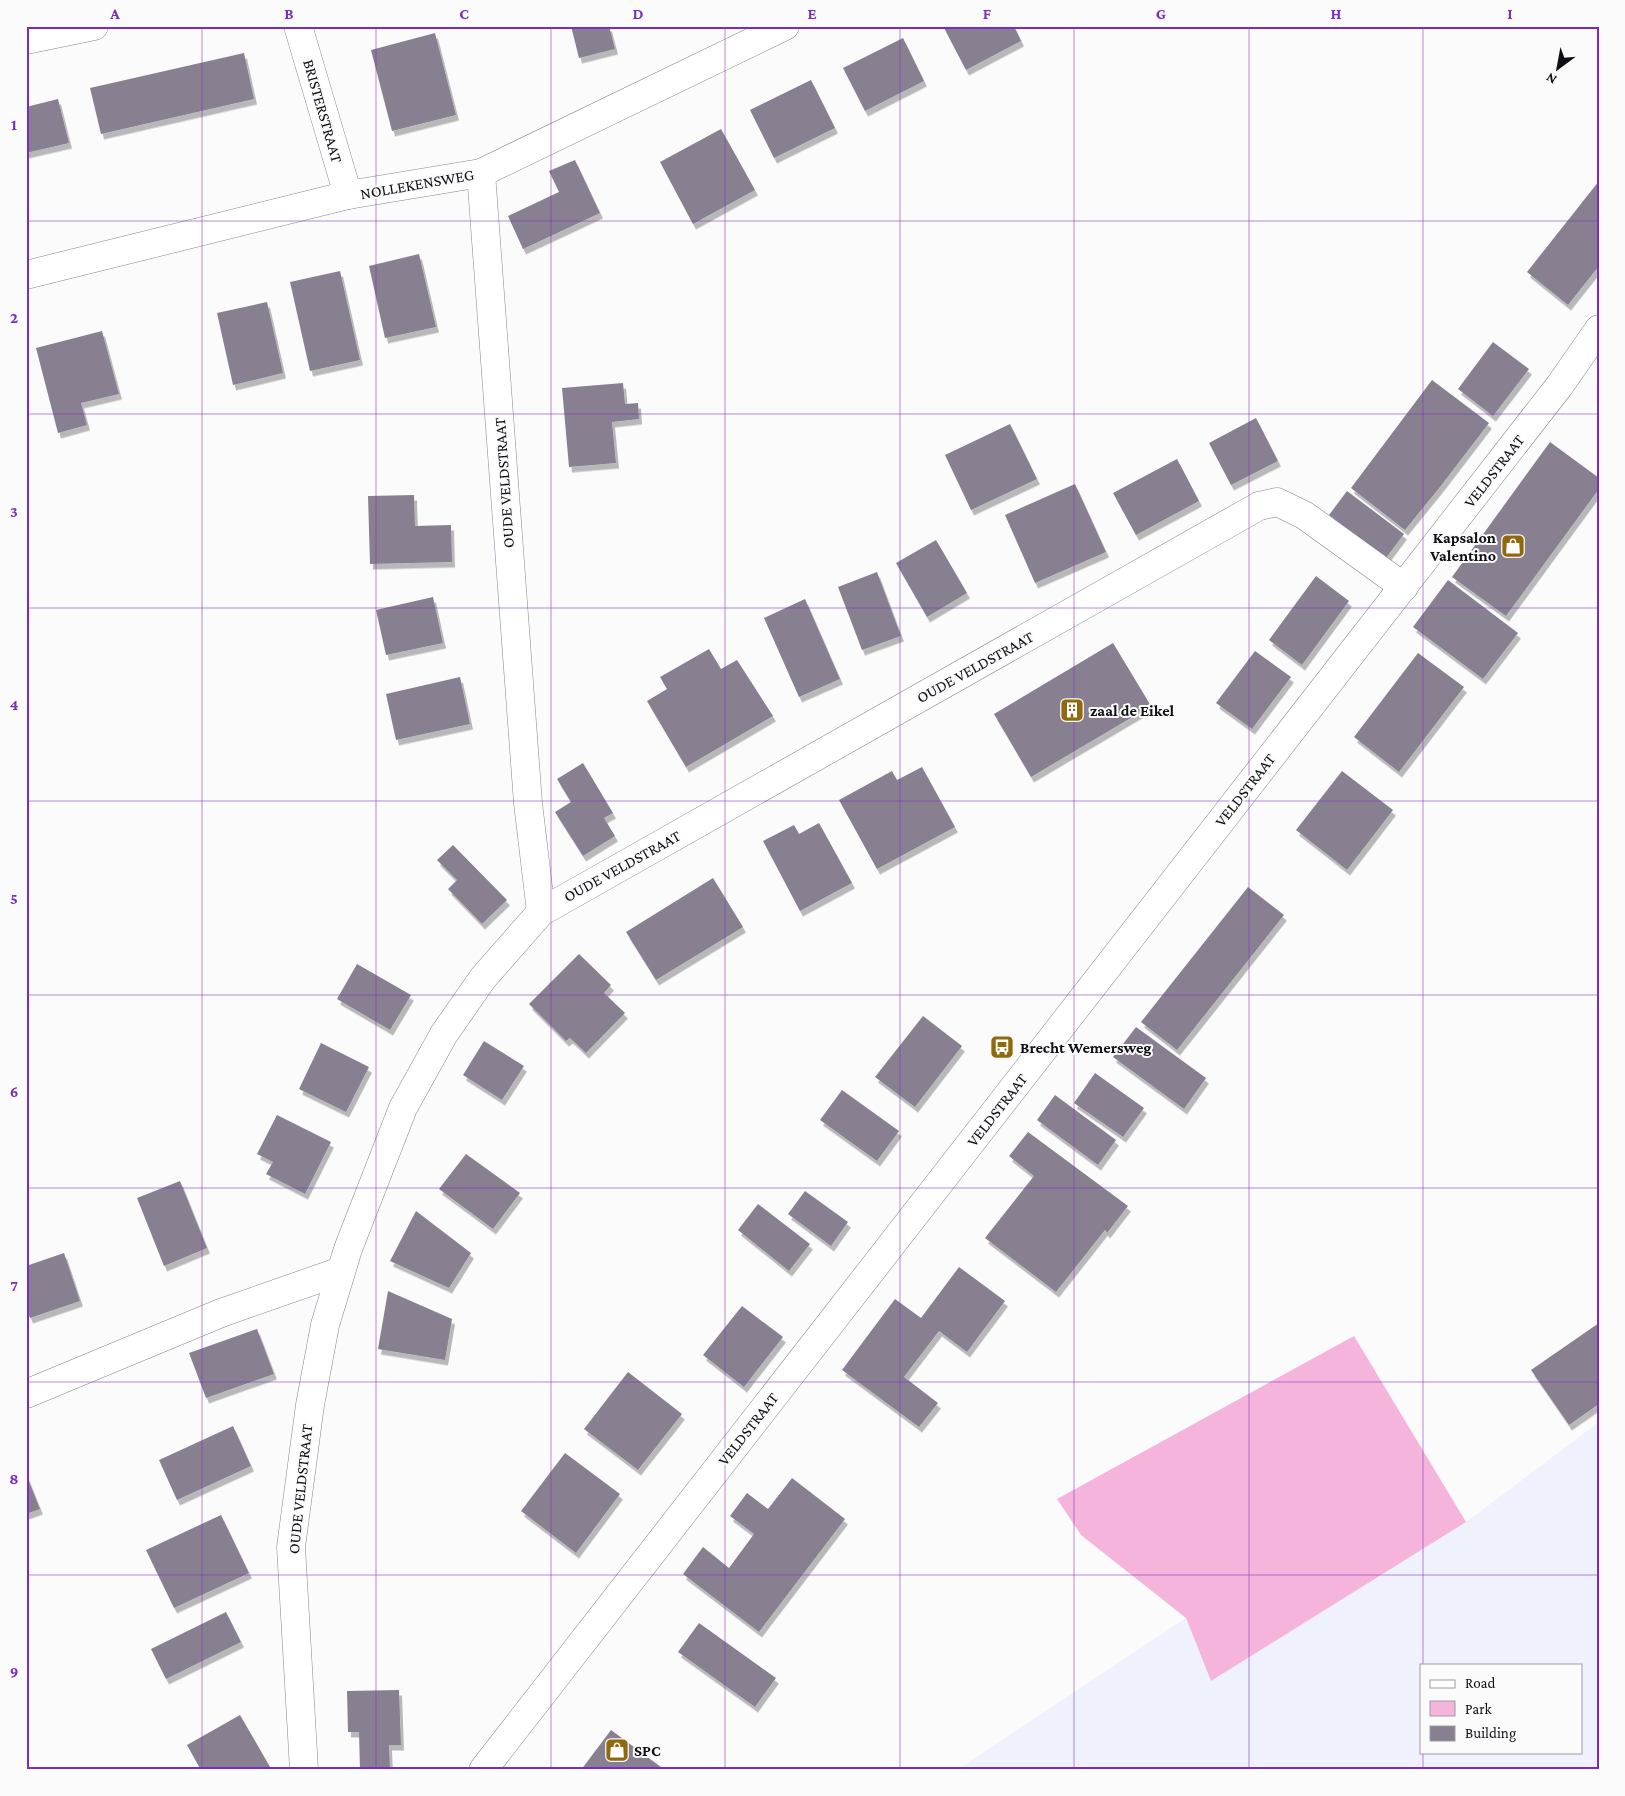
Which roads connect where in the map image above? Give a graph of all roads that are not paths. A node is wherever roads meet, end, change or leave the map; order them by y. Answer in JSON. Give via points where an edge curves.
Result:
{"nodes":[{"id":1,"x":94,"y":26,"type":"edge"},
{"id":2,"x":298,"y":26,"type":"edge"},
{"id":3,"x":785,"y":26,"type":"edge"},
{"id":4,"x":26,"y":40,"type":"edge"},
{"id":5,"x":481,"y":173,"type":"junction"},
{"id":6,"x":348,"y":196,"type":"junction"},
{"id":7,"x":26,"y":275,"type":"edge"},
{"id":8,"x":1599,"y":328,"type":"edge"},
{"id":9,"x":1404,"y":587,"type":"junction"},
{"id":10,"x":541,"y":912,"type":"junction"},
{"id":11,"x":341,"y":1271,"type":"junction"},
{"id":12,"x":26,"y":1394,"type":"edge"},
{"id":13,"x":304,"y":1770,"type":"edge"},
{"id":14,"x":482,"y":1770,"type":"edge"}],
"edges":[{"from":1,"to":4,"type":"street"},
{"from":2,"to":6,"type":"street","name":"BRISTERSTRAAT"},
{"from":3,"to":5,"type":"street","name":"NOLLEKENSWEG"},
{"from":5,"to":6,"type":"street","name":"NOLLEKENSWEG"},
{"from":5,"to":10,"type":"street","name":"OUDE VELDSTRAAT","via":[[528,803]]},
{"from":6,"to":7,"type":"street","name":"NOLLEKENSWEG"},
{"from":8,"to":9,"type":"street","name":"VELDSTRAAT","via":[[1560,385]]},
{"from":9,"to":10,"type":"street","name":"OUDE VELDSTRAAT","via":[[1304,515],[1277,502],[1259,506]]},
{"from":9,"to":14,"type":"street","name":"VELDSTRAAT"},
{"from":10,"to":11,"type":"street","name":"OUDE VELDSTRAAT","via":[[483,978],[444,1034],[403,1108]]},
{"from":11,"to":12,"type":"street","via":[[221,1313]]},
{"from":11,"to":13,"type":"street","name":"OUDE VELDSTRAAT","via":[[325,1324],[310,1405],[291,1547]]}]}
